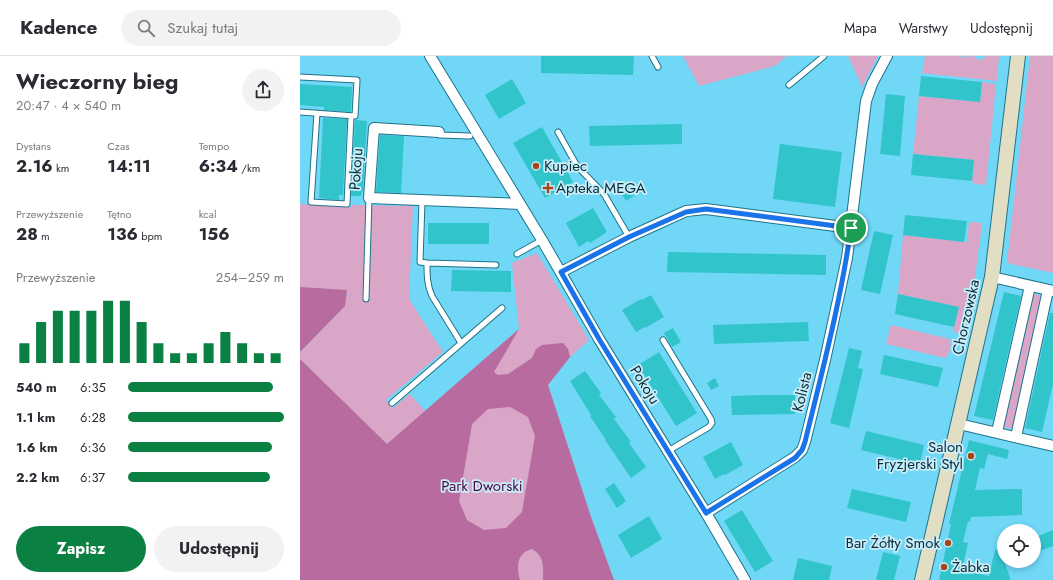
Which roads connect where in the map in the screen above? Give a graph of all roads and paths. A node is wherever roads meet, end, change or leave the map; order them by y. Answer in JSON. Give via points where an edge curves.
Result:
{"nodes":[{"id":1,"x":430,"y":56,"type":"edge"},
{"id":2,"x":652,"y":56,"type":"edge"},
{"id":3,"x":824,"y":56,"type":"edge"},
{"id":4,"x":887,"y":56,"type":"edge"},
{"id":5,"x":1018,"y":56,"type":"edge"},
{"id":6,"x":658,"y":67,"type":"dead end"},
{"id":7,"x":300,"y":77,"type":"edge"},
{"id":8,"x":789,"y":85,"type":"dead end"},
{"id":9,"x":300,"y":112,"type":"edge"},
{"id":10,"x":317,"y":113,"type":"junction"},
{"id":11,"x":351,"y":116,"type":"junction"},
{"id":12,"x":439,"y":132,"type":"joint"},
{"id":13,"x":558,"y":132,"type":"dead end"},
{"id":14,"x":470,"y":136,"type":"dead end"},
{"id":15,"x":369,"y":198,"type":"junction"},
{"id":16,"x":422,"y":201,"type":"junction"},
{"id":17,"x":520,"y":204,"type":"junction"},
{"id":18,"x":851,"y":228,"type":"junction"},
{"id":19,"x":629,"y":237,"type":"junction"},
{"id":20,"x":542,"y":240,"type":"junction"},
{"id":21,"x":517,"y":254,"type":"dead end"},
{"id":22,"x":427,"y":263,"type":"junction"},
{"id":23,"x":496,"y":265,"type":"dead end"},
{"id":24,"x":561,"y":272,"type":"junction"},
{"id":25,"x":992,"y":277,"type":"junction"},
{"id":26,"x":1030,"y":286,"type":"junction"},
{"id":27,"x":1051,"y":290,"type":"edge"},
{"id":28,"x":366,"y":299,"type":"dead end"},
{"id":29,"x":502,"y":308,"type":"dead end"},
{"id":30,"x":662,"y":340,"type":"dead end"},
{"id":31,"x":461,"y":343,"type":"junction"},
{"id":32,"x":392,"y":403,"type":"dead end"},
{"id":33,"x":959,"y":424,"type":"junction"},
{"id":34,"x":997,"y":432,"type":"junction"},
{"id":35,"x":1016,"y":437,"type":"junction"},
{"id":36,"x":1053,"y":446,"type":"edge"},
{"id":37,"x":668,"y":451,"type":"junction"},
{"id":38,"x":706,"y":513,"type":"junction"},
{"id":39,"x":745,"y":580,"type":"edge"},
{"id":40,"x":922,"y":580,"type":"edge"}],
"edges":[{"from":1,"to":17,"type":"street","name":"Pokoju"},
{"from":2,"to":6,"type":"lane"},
{"from":3,"to":8,"type":"lane"},
{"from":4,"to":18,"type":"street","name":"Kolista","via":[[872,84],[864,112]]},
{"from":5,"to":25,"type":"street","name":"Chorzowska"},
{"from":7,"to":11,"type":"lane","via":[[357,80],[355,116]]},
{"from":9,"to":10,"type":"lane"},
{"from":10,"to":11,"type":"lane"},
{"from":10,"to":11,"type":"lane","via":[[312,202],[347,204]]},
{"from":12,"to":14,"type":"lane","via":[[439,135]]},
{"from":12,"to":15,"type":"street","name":"Pokoju","via":[[374,128]]},
{"from":13,"to":19,"type":"lane","via":[[577,166],[604,194]]},
{"from":15,"to":16,"type":"street","name":"Pokoju"},
{"from":15,"to":28,"type":"lane"},
{"from":16,"to":17,"type":"street","name":"Pokoju"},
{"from":16,"to":22,"type":"lane","via":[[420,262]]},
{"from":17,"to":20,"type":"street","name":"Pokoju"},
{"from":18,"to":19,"type":"street","via":[[706,209],[686,212]]},
{"from":18,"to":38,"type":"street","name":"Kolista","via":[[825,360],[802,450],[795,458]]},
{"from":19,"to":24,"type":"street"},
{"from":20,"to":21,"type":"lane"},
{"from":20,"to":24,"type":"street","name":"Pokoju"},
{"from":22,"to":23,"type":"lane"},
{"from":22,"to":31,"type":"lane","via":[[428,283],[432,296]]},
{"from":24,"to":37,"type":"street","name":"Pokoju"},
{"from":25,"to":26,"type":"street"},
{"from":25,"to":33,"type":"street","name":"Chorzowska"},
{"from":26,"to":27,"type":"street"},
{"from":26,"to":34,"type":"street"},
{"from":27,"to":35,"type":"street"},
{"from":29,"to":31,"type":"lane"},
{"from":30,"to":37,"type":"lane","via":[[712,423]]},
{"from":31,"to":32,"type":"lane"},
{"from":33,"to":34,"type":"street"},
{"from":33,"to":40,"type":"street","name":"Chorzowska"},
{"from":34,"to":35,"type":"street"},
{"from":35,"to":36,"type":"street"},
{"from":37,"to":38,"type":"street","name":"Pokoju"},
{"from":38,"to":39,"type":"street","name":"Pokoju"}]}
